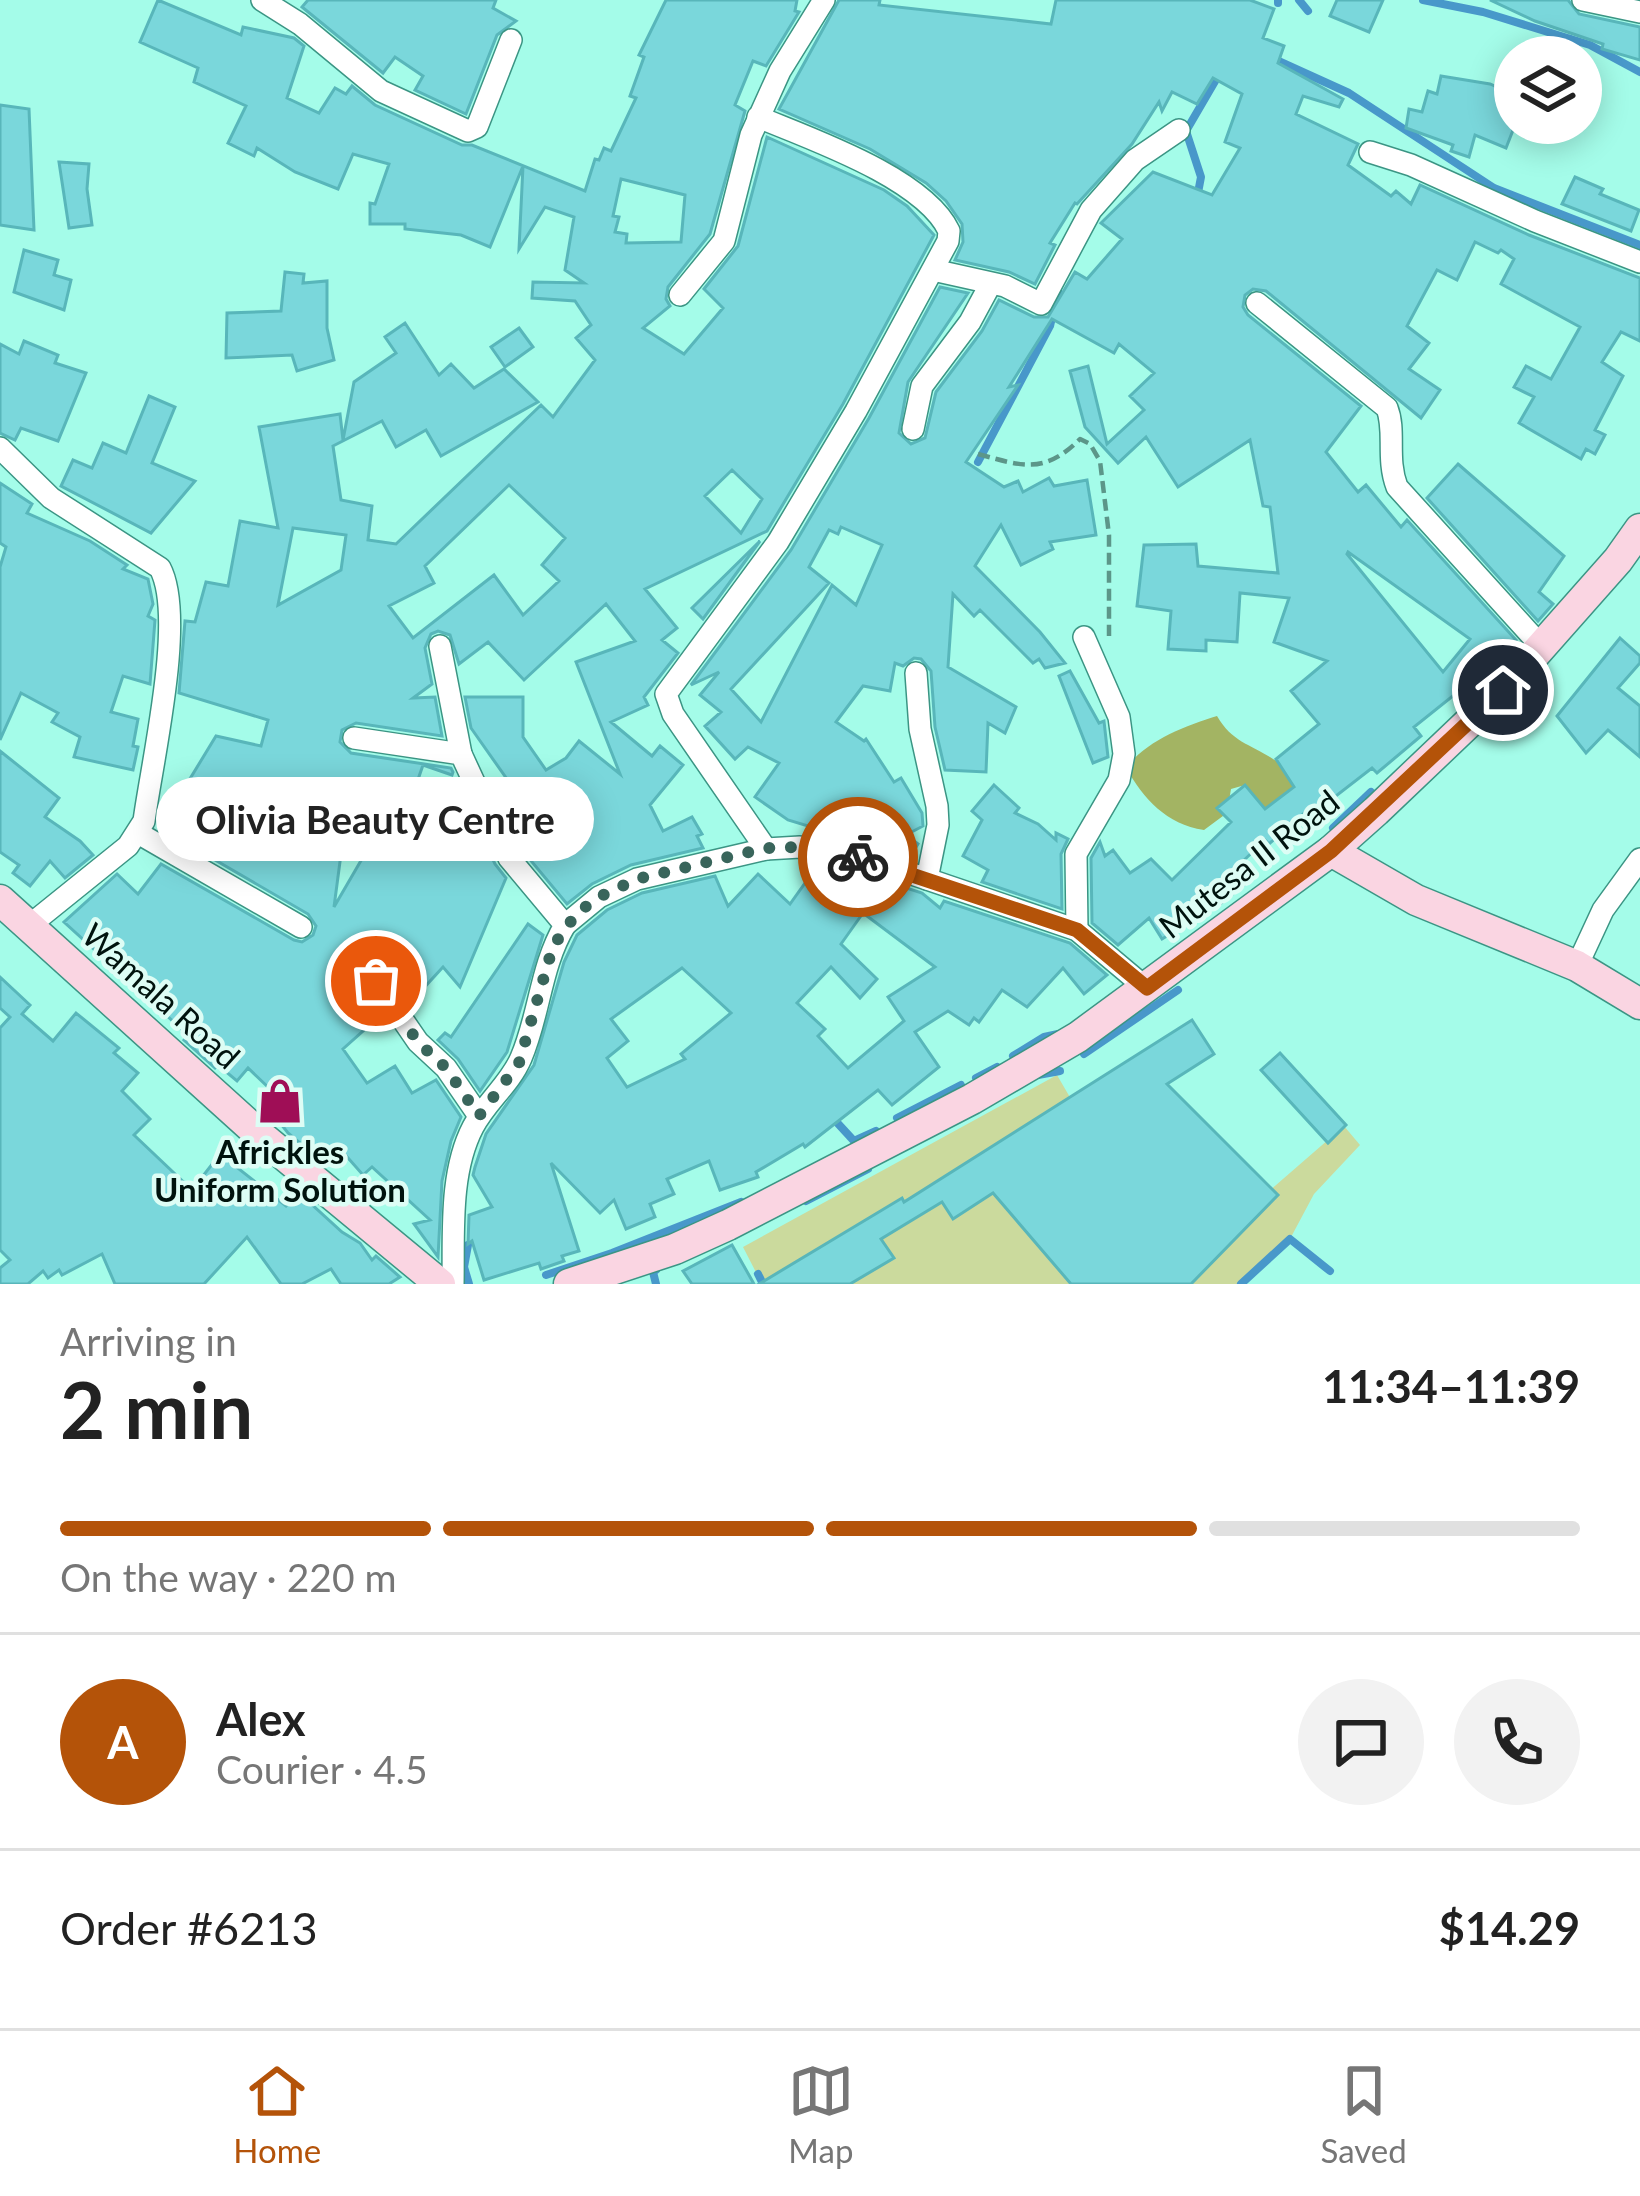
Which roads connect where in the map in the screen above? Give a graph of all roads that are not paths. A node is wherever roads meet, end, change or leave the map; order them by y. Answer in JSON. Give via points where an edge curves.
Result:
{"nodes":[{"id":1,"x":262,"y":0,"type":"edge"},
{"id":2,"x":824,"y":0,"type":"edge"},
{"id":3,"x":1583,"y":0,"type":"edge"},
{"id":4,"x":1640,"y":12,"type":"edge"},
{"id":5,"x":512,"y":40,"type":"dead end"},
{"id":6,"x":758,"y":117,"type":"junction"},
{"id":7,"x":1179,"y":130,"type":"dead end"},
{"id":8,"x":1370,"y":152,"type":"dead end"},
{"id":9,"x":1640,"y":262,"type":"edge"},
{"id":10,"x":933,"y":270,"type":"junction"},
{"id":11,"x":990,"y":285,"type":"junction"},
{"id":12,"x":680,"y":295,"type":"dead end"},
{"id":13,"x":1257,"y":303,"type":"dead end"},
{"id":14,"x":913,"y":429,"type":"dead end"},
{"id":15,"x":0,"y":448,"type":"edge"},
{"id":16,"x":1640,"y":530,"type":"edge"},
{"id":17,"x":1084,"y":638,"type":"dead end"},
{"id":18,"x":440,"y":646,"type":"dead end"},
{"id":19,"x":1542,"y":647,"type":"junction"},
{"id":20,"x":916,"y":673,"type":"dead end"},
{"id":21,"x":354,"y":738,"type":"dead end"},
{"id":22,"x":461,"y":754,"type":"junction"},
{"id":23,"x":138,"y":833,"type":"junction"},
{"id":24,"x":766,"y":848,"type":"junction"},
{"id":25,"x":1331,"y":851,"type":"junction"},
{"id":26,"x":1640,"y":859,"type":"edge"},
{"id":27,"x":927,"y":879,"type":"junction"},
{"id":28,"x":0,"y":900,"type":"edge"},
{"id":29,"x":566,"y":925,"type":"junction"},
{"id":30,"x":30,"y":926,"type":"junction"},
{"id":31,"x":301,"y":927,"type":"dead end"},
{"id":32,"x":1077,"y":930,"type":"junction"},
{"id":33,"x":1577,"y":966,"type":"junction"},
{"id":34,"x":376,"y":981,"type":"dead end"},
{"id":35,"x":1147,"y":988,"type":"junction"},
{"id":36,"x":1640,"y":1004,"type":"edge"},
{"id":37,"x":479,"y":1116,"type":"junction"},
{"id":38,"x":440,"y":1284,"type":"edge"},
{"id":39,"x":453,"y":1284,"type":"edge"},
{"id":40,"x":569,"y":1284,"type":"edge"}],
"edges":[{"from":1,"to":5,"type":"street","via":[[366,81],[462,130],[477,127]]},
{"from":2,"to":6,"type":"street"},
{"from":3,"to":4,"type":"street"},
{"from":6,"to":10,"type":"street","via":[[876,169],[939,215],[949,237]]},
{"from":6,"to":12,"type":"street","via":[[724,241]]},
{"from":7,"to":11,"type":"street","via":[[1135,160],[1091,210],[1041,304]]},
{"from":8,"to":9,"type":"street"},
{"from":10,"to":11,"type":"street"},
{"from":10,"to":24,"type":"street","via":[[756,578],[665,694]]},
{"from":11,"to":14,"type":"street","via":[[922,386]]},
{"from":13,"to":19,"type":"street","via":[[1387,408],[1396,487]]},
{"from":15,"to":23,"type":"street","via":[[51,498],[160,568],[168,584],[170,633]]},
{"from":16,"to":19,"type":"street","name":"Mutesa II Road"},
{"from":17,"to":32,"type":"street","via":[[1123,739],[1122,770],[1076,854]]},
{"from":18,"to":22,"type":"street"},
{"from":19,"to":25,"type":"street","name":"Mutesa II Road"},
{"from":20,"to":27,"type":"street","via":[[937,806]]},
{"from":21,"to":22,"type":"street"},
{"from":22,"to":29,"type":"street","via":[[509,858]]},
{"from":23,"to":30,"type":"street"},
{"from":23,"to":31,"type":"street"},
{"from":24,"to":27,"type":"street","via":[[835,851]]},
{"from":24,"to":29,"type":"street","via":[[637,879]]},
{"from":25,"to":33,"type":"street","via":[[1416,899]]},
{"from":25,"to":35,"type":"street","name":"Mutesa II Road"},
{"from":26,"to":33,"type":"street"},
{"from":27,"to":32,"type":"street"},
{"from":28,"to":30,"type":"street","name":"Wamala Road"},
{"from":29,"to":37,"type":"street","via":[[519,1063]]},
{"from":30,"to":38,"type":"street","name":"Wamala Road","via":[[279,1152]]},
{"from":32,"to":35,"type":"street"},
{"from":33,"to":36,"type":"street"},
{"from":34,"to":37,"type":"street"},
{"from":35,"to":40,"type":"street","name":"Mutesa II Road","via":[[1017,1074],[784,1197],[675,1249]]},
{"from":37,"to":39,"type":"street","via":[[457,1189]]}]}
